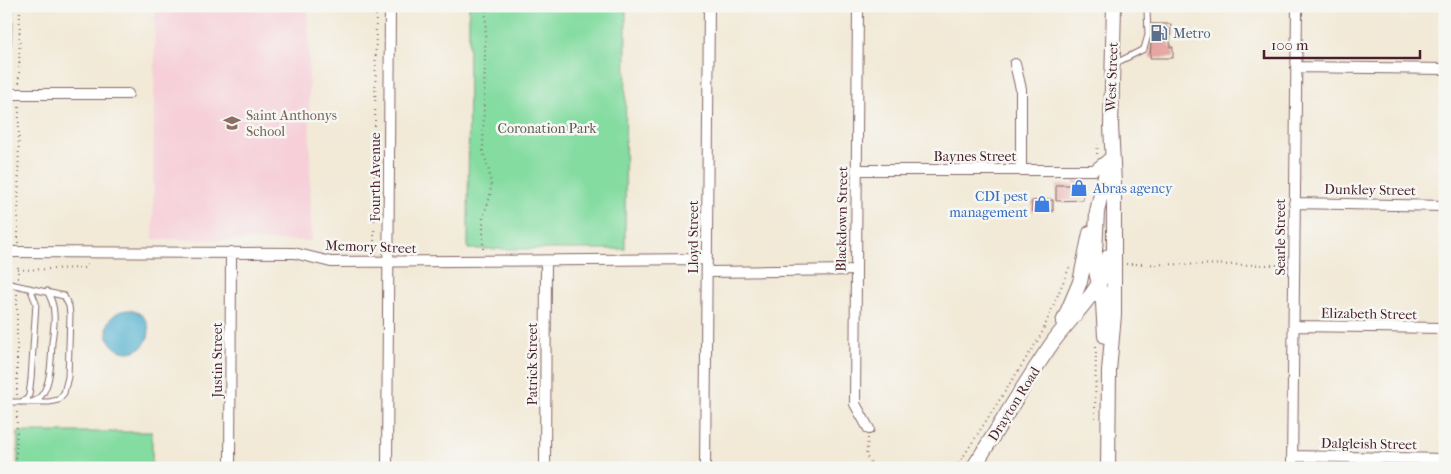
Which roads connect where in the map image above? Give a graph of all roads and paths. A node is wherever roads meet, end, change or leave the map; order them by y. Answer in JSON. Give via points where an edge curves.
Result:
{"nodes":[{"id":1,"x":7,"y":6,"type":"edge"},
{"id":2,"x":20,"y":6,"type":"edge"},
{"id":3,"x":376,"y":6,"type":"edge"},
{"id":4,"x":390,"y":6,"type":"edge"},
{"id":5,"x":486,"y":6,"type":"edge"},
{"id":6,"x":709,"y":6,"type":"edge"},
{"id":7,"x":858,"y":6,"type":"edge"},
{"id":8,"x":1114,"y":6,"type":"edge"},
{"id":9,"x":1143,"y":6,"type":"edge"},
{"id":10,"x":1297,"y":6,"type":"edge"},
{"id":11,"x":6,"y":45,"type":"edge"},
{"id":12,"x":1015,"y":64,"type":"dead end"},
{"id":13,"x":1113,"y":65,"type":"junction"},
{"id":14,"x":1296,"y":67,"type":"junction"},
{"id":15,"x":1445,"y":70,"type":"edge"},
{"id":16,"x":6,"y":94,"type":"edge"},
{"id":17,"x":19,"y":94,"type":"junction"},
{"id":18,"x":128,"y":94,"type":"dead end"},
{"id":19,"x":1106,"y":150,"type":"junction"},
{"id":20,"x":1020,"y":169,"type":"junction"},
{"id":21,"x":856,"y":170,"type":"junction"},
{"id":22,"x":1091,"y":170,"type":"junction"},
{"id":23,"x":1114,"y":183,"type":"junction"},
{"id":24,"x":1102,"y":190,"type":"junction"},
{"id":25,"x":1294,"y":203,"type":"junction"},
{"id":26,"x":1445,"y":206,"type":"edge"},
{"id":27,"x":1097,"y":212,"type":"junction"},
{"id":28,"x":483,"y":249,"type":"dead end"},
{"id":29,"x":6,"y":252,"type":"edge"},
{"id":30,"x":18,"y":252,"type":"junction"},
{"id":31,"x":231,"y":252,"type":"junction"},
{"id":32,"x":374,"y":252,"type":"dead end"},
{"id":33,"x":706,"y":259,"type":"junction"},
{"id":34,"x":546,"y":261,"type":"junction"},
{"id":35,"x":1072,"y":261,"type":"dead end"},
{"id":36,"x":389,"y":262,"type":"junction"},
{"id":37,"x":1123,"y":264,"type":"dead end"},
{"id":38,"x":1294,"y":265,"type":"junction"},
{"id":39,"x":855,"y":270,"type":"junction"},
{"id":40,"x":707,"y":272,"type":"junction"},
{"id":41,"x":1098,"y":282,"type":"junction"},
{"id":42,"x":6,"y":283,"type":"edge"},
{"id":43,"x":17,"y":284,"type":"junction"},
{"id":44,"x":30,"y":288,"type":"junction"},
{"id":45,"x":47,"y":291,"type":"junction"},
{"id":46,"x":1294,"y":326,"type":"junction"},
{"id":47,"x":1445,"y":328,"type":"edge"},
{"id":48,"x":1054,"y":341,"type":"junction"},
{"id":49,"x":1096,"y":343,"type":"dead end"},
{"id":50,"x":1109,"y":371,"type":"junction"},
{"id":51,"x":6,"y":402,"type":"edge"},
{"id":52,"x":18,"y":402,"type":"junction"},
{"id":53,"x":30,"y":403,"type":"junction"},
{"id":54,"x":1095,"y":418,"type":"dead end"},
{"id":55,"x":869,"y":429,"type":"joint"},
{"id":56,"x":1292,"y":456,"type":"junction"},
{"id":57,"x":1445,"y":459,"type":"edge"},
{"id":58,"x":16,"y":468,"type":"edge"},
{"id":59,"x":230,"y":468,"type":"edge"},
{"id":60,"x":387,"y":468,"type":"edge"},
{"id":61,"x":545,"y":468,"type":"edge"},
{"id":62,"x":705,"y":468,"type":"edge"},
{"id":63,"x":875,"y":468,"type":"edge"},
{"id":64,"x":956,"y":468,"type":"edge"},
{"id":65,"x":973,"y":468,"type":"edge"},
{"id":66,"x":1108,"y":468,"type":"edge"},
{"id":67,"x":1292,"y":468,"type":"edge"}],
"edges":[{"from":1,"to":11,"type":"street"},
{"from":2,"to":17,"type":"path"},
{"from":3,"to":32,"type":"path"},
{"from":4,"to":36,"type":"street","name":"Fourth Avenue"},
{"from":5,"to":28,"type":"path","via":[[483,152],[491,184],[483,217]]},
{"from":6,"to":33,"type":"street","name":"Lloyd Street"},
{"from":7,"to":21,"type":"street","name":"Blackdown Street"},
{"from":8,"to":13,"type":"main road","name":"West Street"},
{"from":9,"to":13,"type":"lane","via":[[1147,10],[1148,35],[1144,49]]},
{"from":10,"to":14,"type":"street","name":"Searle Street"},
{"from":12,"to":20,"type":"street","via":[[1022,89]]},
{"from":13,"to":19,"type":"main road","name":"West Street"},
{"from":14,"to":15,"type":"street"},
{"from":14,"to":25,"type":"street","name":"Searle Street"},
{"from":16,"to":17,"type":"street"},
{"from":17,"to":18,"type":"street"},
{"from":17,"to":30,"type":"path"},
{"from":19,"to":22,"type":"street"},
{"from":19,"to":22,"type":"path","via":[[1089,160]]},
{"from":19,"to":23,"type":"main road"},
{"from":19,"to":24,"type":"main road"},
{"from":20,"to":21,"type":"street","name":"Baynes Street"},
{"from":20,"to":22,"type":"street","name":"Baynes Street"},
{"from":21,"to":39,"type":"street","name":"Blackdown Street"},
{"from":22,"to":24,"type":"street"},
{"from":23,"to":41,"type":"main road","via":[[1108,260],[1106,271]]},
{"from":23,"to":50,"type":"main road","via":[[1114,315]]},
{"from":24,"to":27,"type":"main road"},
{"from":25,"to":26,"type":"street","name":"Dunkley Street"},
{"from":25,"to":38,"type":"street","name":"Searle Street"},
{"from":27,"to":41,"type":"main road","via":[[1095,266]]},
{"from":27,"to":48,"type":"main road","via":[[1088,237],[1080,282]]},
{"from":29,"to":30,"type":"street","name":"Memory Street"},
{"from":30,"to":31,"type":"street","name":"Memory Street"},
{"from":30,"to":43,"type":"path"},
{"from":31,"to":36,"type":"street","name":"Memory Street","via":[[294,253],[331,262]]},
{"from":31,"to":59,"type":"street","name":"Justin Street"},
{"from":33,"to":34,"type":"street","name":"Memory Street"},
{"from":33,"to":40,"type":"street","name":"Lloyd Street"},
{"from":34,"to":36,"type":"street","name":"Memory Street"},
{"from":34,"to":61,"type":"street","name":"Patrick Street"},
{"from":35,"to":64,"type":"path","via":[[1041,335]]},
{"from":36,"to":60,"type":"street","name":"Fourth Avenue"},
{"from":37,"to":38,"type":"path"},
{"from":38,"to":46,"type":"street","name":"Searle Street"},
{"from":39,"to":40,"type":"street"},
{"from":39,"to":55,"type":"street","name":"Blackdown Street","via":[[855,404]]},
{"from":40,"to":62,"type":"street","name":"Lloyd Street"},
{"from":41,"to":48,"type":"main road"},
{"from":41,"to":50,"type":"main road"},
{"from":42,"to":43,"type":"lane"},
{"from":43,"to":44,"type":"lane"},
{"from":43,"to":52,"type":"path"},
{"from":44,"to":45,"type":"lane"},
{"from":44,"to":52,"type":"lane","via":[[36,303],[31,379],[27,399]]},
{"from":45,"to":53,"type":"lane","via":[[55,315],[49,377],[40,398]]},
{"from":45,"to":53,"type":"lane","via":[[64,296],[69,306],[66,388],[58,400]]},
{"from":46,"to":47,"type":"street","name":"Elizabeth Street"},
{"from":46,"to":56,"type":"street","name":"Searle Street"},
{"from":48,"to":65,"type":"main road","name":"Drayton Road"},
{"from":49,"to":54,"type":"path"},
{"from":50,"to":66,"type":"main road"},
{"from":51,"to":52,"type":"lane"},
{"from":52,"to":53,"type":"lane"},
{"from":52,"to":58,"type":"path"},
{"from":55,"to":63,"type":"path","via":[[866,456]]},
{"from":56,"to":57,"type":"street","name":"Dalgleish Street"},
{"from":56,"to":67,"type":"street","name":"Searle Street"}]}
